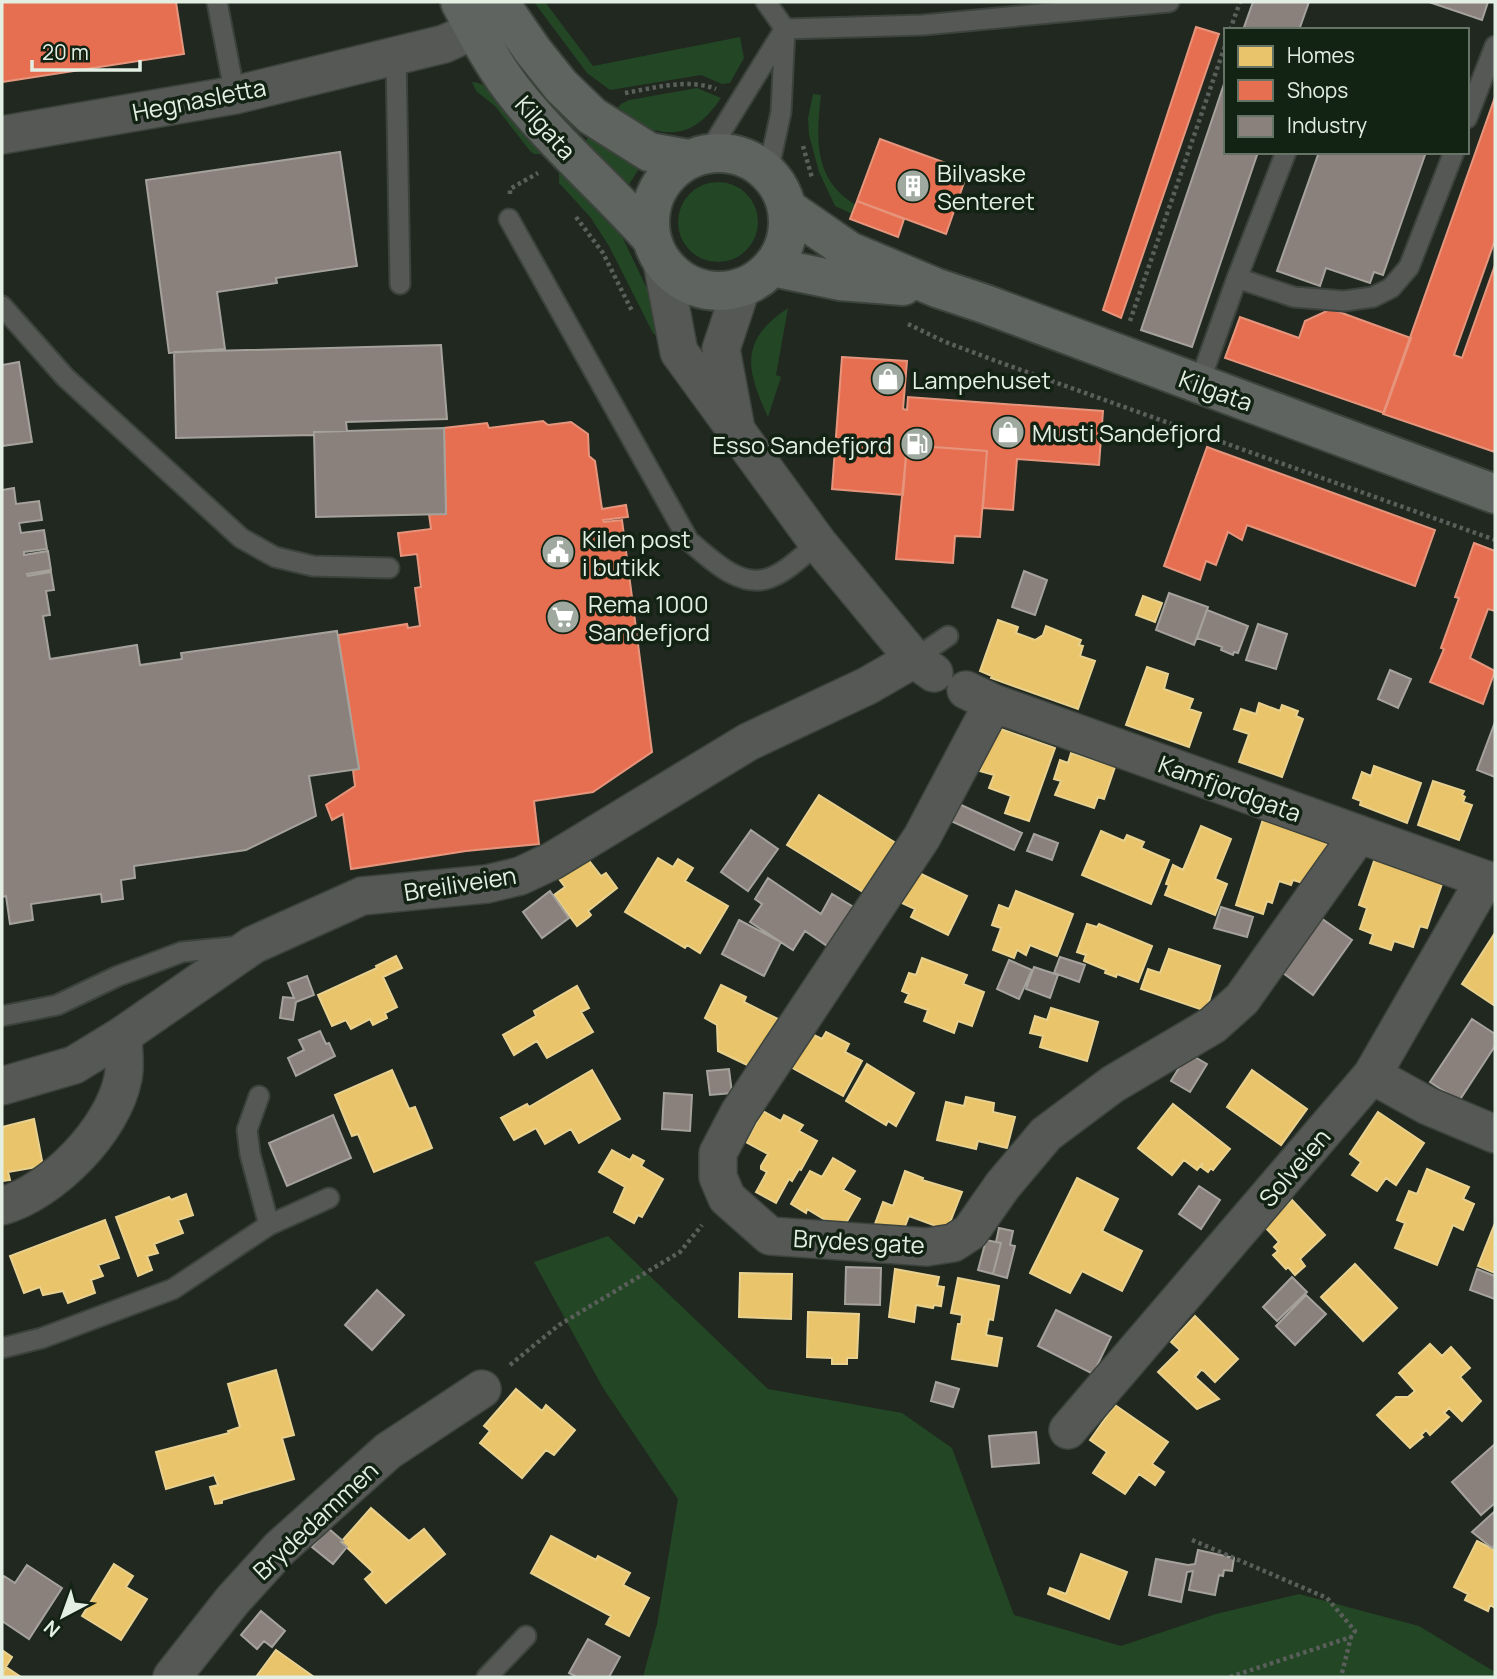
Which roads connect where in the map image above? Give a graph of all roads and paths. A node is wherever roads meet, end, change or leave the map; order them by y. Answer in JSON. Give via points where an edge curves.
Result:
{"nodes":[{"id":1,"x":217,"y":2,"type":"edge"},
{"id":2,"x":499,"y":2,"type":"edge"},
{"id":3,"x":766,"y":2,"type":"edge"},
{"id":4,"x":1169,"y":2,"type":"edge"},
{"id":5,"x":1240,"y":2,"type":"edge"},
{"id":6,"x":467,"y":16,"type":"edge"},
{"id":7,"x":1231,"y":28,"type":"edge"},
{"id":8,"x":785,"y":29,"type":"junction"},
{"id":9,"x":1495,"y":46,"type":"edge"},
{"id":10,"x":1224,"y":49,"type":"edge"},
{"id":11,"x":396,"y":56,"type":"junction"},
{"id":12,"x":1475,"y":75,"type":"edge"},
{"id":13,"x":724,"y":92,"type":"dead end"},
{"id":14,"x":235,"y":95,"type":"junction"},
{"id":15,"x":616,"y":95,"type":"dead end"},
{"id":16,"x":1469,"y":107,"type":"edge"},
{"id":17,"x":2,"y":135,"type":"edge"},
{"id":18,"x":803,"y":145,"type":"dead end"},
{"id":19,"x":1285,"y":154,"type":"edge"},
{"id":20,"x":1453,"y":154,"type":"edge"},
{"id":21,"x":698,"y":156,"type":"junction"},
{"id":22,"x":768,"y":172,"type":"junction"},
{"id":23,"x":801,"y":197,"type":"junction"},
{"id":24,"x":572,"y":212,"type":"dead end"},
{"id":25,"x":509,"y":219,"type":"dead end"},
{"id":26,"x":656,"y":250,"type":"junction"},
{"id":27,"x":772,"y":267,"type":"junction"},
{"id":28,"x":1237,"y":278,"type":"junction"},
{"id":29,"x":400,"y":284,"type":"dead end"},
{"id":30,"x":937,"y":288,"type":"junction"},
{"id":31,"x":741,"y":289,"type":"junction"},
{"id":32,"x":2,"y":306,"type":"edge"},
{"id":33,"x":634,"y":314,"type":"dead end"},
{"id":34,"x":906,"y":323,"type":"dead end"},
{"id":35,"x":1127,"y":328,"type":"dead end"},
{"id":36,"x":1199,"y":384,"type":"junction"},
{"id":37,"x":738,"y":435,"type":"junction"},
{"id":38,"x":1495,"y":494,"type":"edge"},
{"id":39,"x":1495,"y":540,"type":"edge"},
{"id":40,"x":818,"y":543,"type":"junction"},
{"id":41,"x":389,"y":568,"type":"dead end"},
{"id":42,"x":948,"y":636,"type":"dead end"},
{"id":43,"x":952,"y":681,"type":"junction"},
{"id":44,"x":1359,"y":834,"type":"junction"},
{"id":45,"x":1490,"y":881,"type":"edge"},
{"id":46,"x":253,"y":944,"type":"junction"},
{"id":47,"x":2,"y":1016,"type":"edge"},
{"id":48,"x":123,"y":1035,"type":"junction"},
{"id":49,"x":1372,"y":1075,"type":"junction"},
{"id":50,"x":2,"y":1086,"type":"edge"},
{"id":51,"x":259,"y":1096,"type":"dead end"},
{"id":52,"x":1495,"y":1134,"type":"edge"},
{"id":53,"x":329,"y":1198,"type":"dead end"},
{"id":54,"x":2,"y":1206,"type":"edge"},
{"id":55,"x":706,"y":1221,"type":"dead end"},
{"id":56,"x":269,"y":1226,"type":"junction"},
{"id":57,"x":2,"y":1348,"type":"edge"},
{"id":58,"x":482,"y":1389,"type":"joint"},
{"id":59,"x":1068,"y":1430,"type":"dead end"},
{"id":60,"x":1192,"y":1540,"type":"dead end"},
{"id":61,"x":526,"y":1636,"type":"dead end"},
{"id":62,"x":1351,"y":1637,"type":"junction"},
{"id":63,"x":172,"y":1677,"type":"edge"},
{"id":64,"x":487,"y":1677,"type":"edge"},
{"id":65,"x":1230,"y":1677,"type":"edge"},
{"id":66,"x":1341,"y":1677,"type":"edge"}],
"edges":[{"from":1,"to":14,"type":"lane"},
{"from":2,"to":21,"type":"main road","name":"Kilgata","via":[[561,86],[592,116],[649,152]]},
{"from":3,"to":8,"type":"lane"},
{"from":4,"to":8,"type":"lane","via":[[923,25]]},
{"from":5,"to":7,"type":"path"},
{"from":6,"to":11,"type":"street","name":"Hegnasletta","via":[[444,44]]},
{"from":6,"to":26,"type":"main road","name":"Kilgata","via":[[517,97],[618,200]]},
{"from":8,"to":21,"type":"lane"},
{"from":8,"to":22,"type":"lane","via":[[781,112]]},
{"from":9,"to":12,"type":"lane"},
{"from":10,"to":35,"type":"path"},
{"from":11,"to":14,"type":"street","name":"Hegnasletta"},
{"from":11,"to":29,"type":"lane"},
{"from":12,"to":16,"type":"lane"},
{"from":13,"to":15,"type":"path","via":[[687,83]]},
{"from":14,"to":17,"type":"street","name":"Hegnasletta"},
{"from":18,"to":23,"type":"path"},
{"from":19,"to":28,"type":"lane"},
{"from":20,"to":28,"type":"lane","via":[[1409,267],[1391,288],[1373,297],[1344,301],[1294,297]]},
{"from":21,"to":22,"type":"main road","via":[[730,153],[750,159]]},
{"from":21,"to":26,"type":"main road","via":[[670,172],[657,189],[650,213]]},
{"from":22,"to":23,"type":"main road","via":[[781,189]]},
{"from":23,"to":27,"type":"main road"},
{"from":23,"to":30,"type":"main road","name":"Kilgata","via":[[849,251]]},
{"from":24,"to":33,"type":"path","via":[[603,253]]},
{"from":25,"to":40,"type":"lane","via":[[689,541],[724,570],[747,579],[768,579]]},
{"from":26,"to":31,"type":"main road","via":[[680,280],[703,290]]},
{"from":26,"to":37,"type":"street","via":[[679,352]]},
{"from":27,"to":30,"type":"main road","name":"Kilgata","via":[[840,281]]},
{"from":27,"to":31,"type":"main road"},
{"from":28,"to":36,"type":"lane"},
{"from":30,"to":36,"type":"main road","name":"Kilgata"},
{"from":31,"to":37,"type":"street","via":[[721,349]]},
{"from":32,"to":41,"type":"lane","via":[[65,377],[241,538],[275,557],[313,566]]},
{"from":34,"to":39,"type":"path","via":[[996,361]]},
{"from":36,"to":38,"type":"main road","name":"Kilgata"},
{"from":37,"to":40,"type":"street"},
{"from":40,"to":43,"type":"street"},
{"from":42,"to":43,"type":"lane"},
{"from":43,"to":44,"type":"street","name":"Kamfjordgata"},
{"from":43,"to":44,"type":"street","name":"Brydes gate","via":[[922,837],[739,1113],[718,1153],[718,1177],[727,1199],[770,1236],[927,1247],[953,1243],[970,1233],[1046,1134],[1114,1084],[1213,1025],[1241,999]]},
{"from":43,"to":46,"type":"street","name":"Breiliveien","via":[[866,686],[748,742],[531,871],[487,884],[362,896]]},
{"from":44,"to":45,"type":"street","name":"Kamfjordgata"},
{"from":45,"to":49,"type":"street","name":"Solveien"},
{"from":46,"to":47,"type":"lane","via":[[182,952],[57,1005]]},
{"from":46,"to":48,"type":"street","name":"Breiliveien"},
{"from":48,"to":50,"type":"street","name":"Breiliveien","via":[[74,1065]]},
{"from":48,"to":54,"type":"street","via":[[124,1077],[97,1131],[70,1165],[45,1185]]},
{"from":49,"to":52,"type":"street","via":[[1428,1106]]},
{"from":49,"to":59,"type":"street","name":"Solveien"},
{"from":51,"to":56,"type":"lane","via":[[247,1130]]},
{"from":53,"to":56,"type":"lane"},
{"from":55,"to":58,"type":"path","via":[[680,1252],[559,1325]]},
{"from":56,"to":57,"type":"lane","via":[[173,1289],[42,1338]]},
{"from":58,"to":63,"type":"street","name":"Brydedammen","via":[[388,1451],[280,1548]]},
{"from":60,"to":62,"type":"path","via":[[1327,1598],[1355,1631]]},
{"from":61,"to":64,"type":"lane"},
{"from":62,"to":65,"type":"path"},
{"from":62,"to":66,"type":"path"}]}
